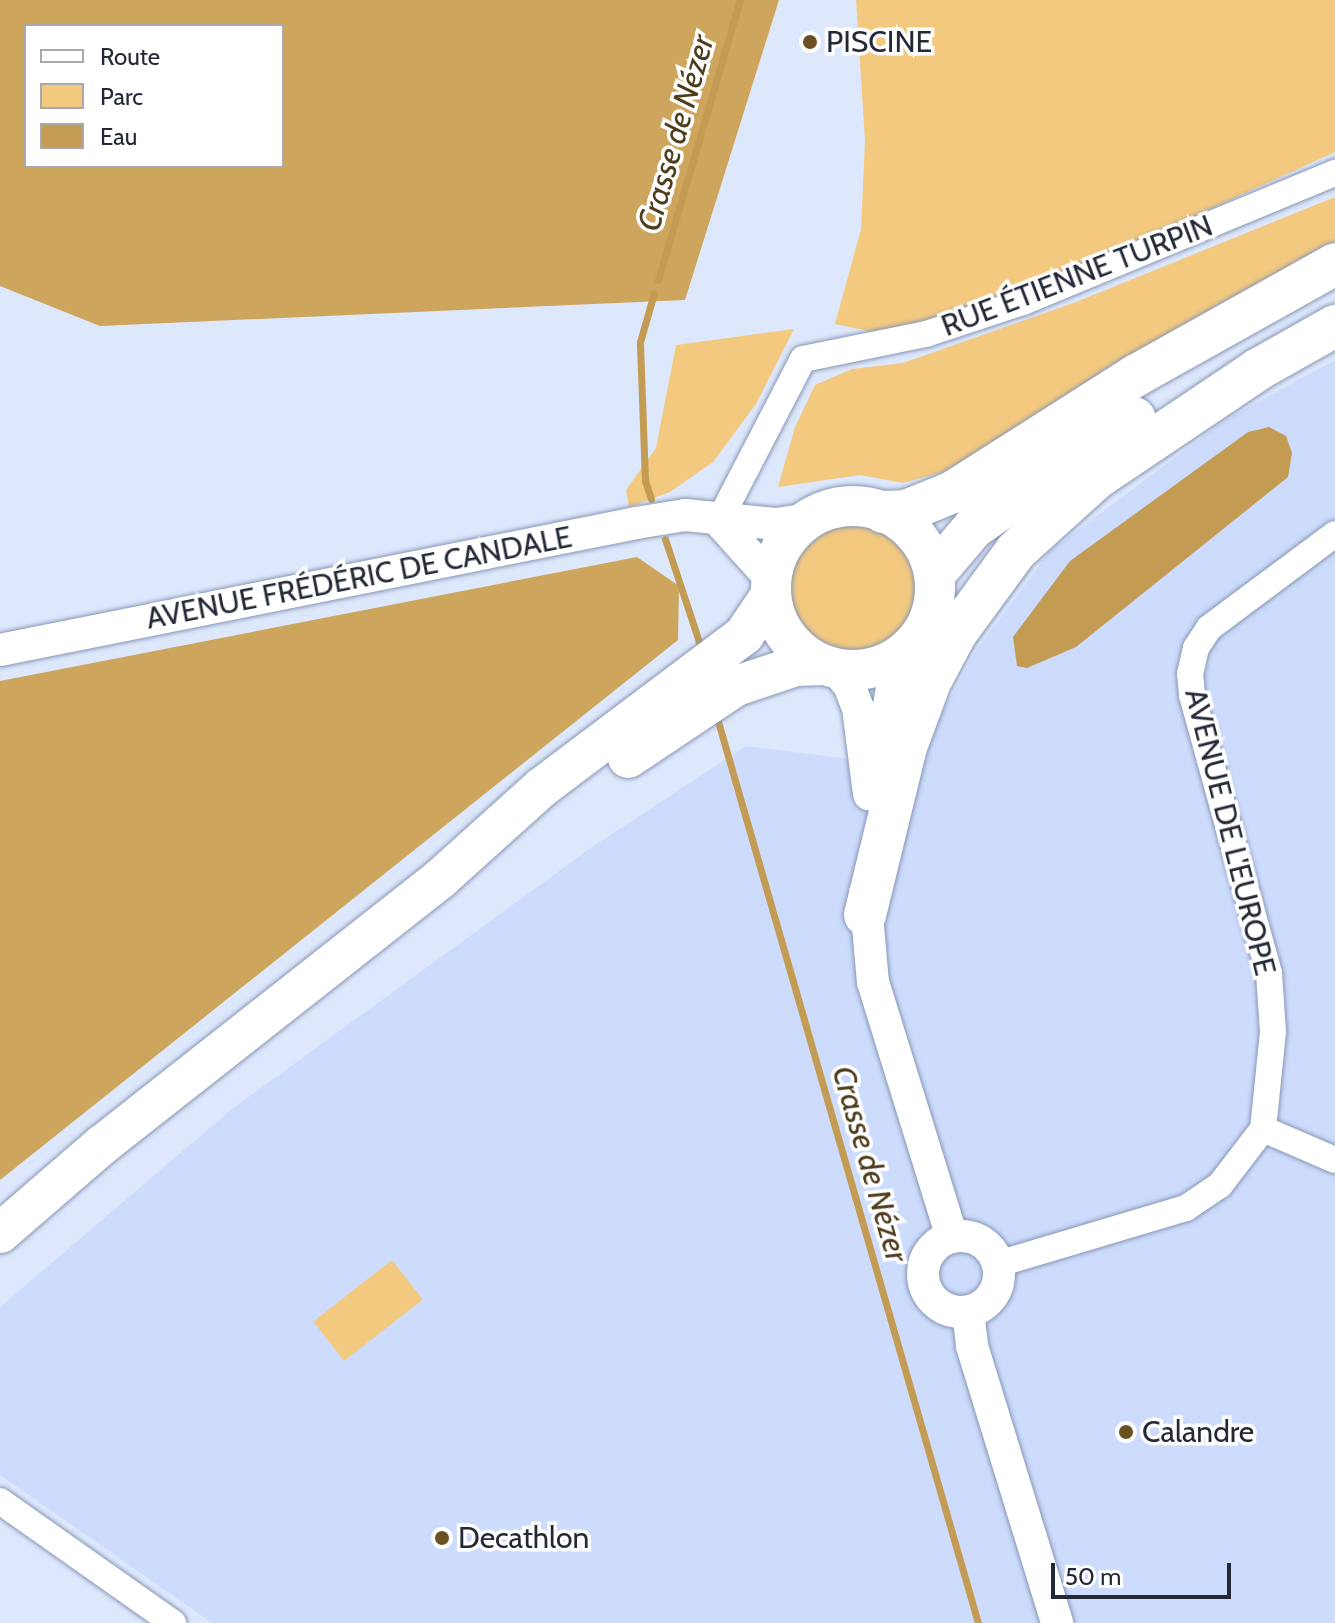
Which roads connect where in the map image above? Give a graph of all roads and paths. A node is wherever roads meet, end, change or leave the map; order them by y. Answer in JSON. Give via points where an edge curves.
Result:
{"nodes":[{"id":1,"x":1335,"y":173,"type":"edge"},
{"id":2,"x":1335,"y":264,"type":"edge"},
{"id":3,"x":1335,"y":304,"type":"edge"},
{"id":4,"x":1335,"y":326,"type":"edge"},
{"id":5,"x":883,"y":512,"type":"junction"},
{"id":6,"x":809,"y":519,"type":"junction"},
{"id":7,"x":719,"y":521,"type":"junction"},
{"id":8,"x":1335,"y":534,"type":"edge"},
{"id":9,"x":935,"y":573,"type":"junction"},
{"id":10,"x":772,"y":588,"type":"junction"},
{"id":11,"x":911,"y":644,"type":"junction"},
{"id":12,"x":0,"y":650,"type":"edge"},
{"id":13,"x":828,"y":667,"type":"junction"},
{"id":14,"x":871,"y":805,"type":"junction"},
{"id":15,"x":440,"y":879,"type":"junction"},
{"id":16,"x":865,"y":915,"type":"junction"},
{"id":17,"x":1263,"y":1129,"type":"junction"},
{"id":18,"x":1335,"y":1160,"type":"edge"},
{"id":19,"x":0,"y":1233,"type":"edge"},
{"id":20,"x":952,"y":1237,"type":"junction"},
{"id":21,"x":998,"y":1264,"type":"junction"},
{"id":22,"x":968,"y":1312,"type":"junction"},
{"id":23,"x":0,"y":1501,"type":"edge"},
{"id":24,"x":173,"y":1623,"type":"edge"},
{"id":25,"x":1057,"y":1623,"type":"edge"}],
"edges":[{"from":1,"to":7,"type":"street","name":"RUE ÉTIENNE TURPIN","via":[[1023,302],[926,334],[803,359]]},
{"from":2,"to":5,"type":"highway","via":[[1135,376],[953,492],[906,511]]},
{"from":3,"to":9,"type":"highway","via":[[1152,407],[1024,489],[958,542]]},
{"from":4,"to":16,"type":"highway","via":[[1257,370],[1098,477],[1016,551],[956,633],[930,682],[906,747]]},
{"from":5,"to":6,"type":"main road","via":[[839,508]]},
{"from":5,"to":9,"type":"main road","via":[[916,536]]},
{"from":6,"to":7,"type":"street","name":"AVENUE FRÉDÉRIC DE CANDALE","via":[[775,524]]},
{"from":6,"to":10,"type":"main road","via":[[783,545]]},
{"from":7,"to":10,"type":"street"},
{"from":7,"to":12,"type":"street","name":"AVENUE FRÉDÉRIC DE CANDALE","via":[[685,515],[636,523]]},
{"from":8,"to":17,"type":"street","name":"AVENUE DE L'EUROPE","via":[[1209,628],[1196,648],[1190,674],[1269,973],[1273,1032]]},
{"from":9,"to":11,"type":"main road","via":[[925,625]]},
{"from":10,"to":13,"type":"main road","via":[[776,619],[786,636]]},
{"from":10,"to":15,"type":"main road","via":[[744,635],[541,788]]},
{"from":11,"to":13,"type":"main road","via":[[871,668]]},
{"from":11,"to":14,"type":"street","via":[[892,688]]},
{"from":13,"to":14,"type":"street","via":[[849,685],[858,708]]},
{"from":13,"to":15,"type":"main road","via":[[764,675],[705,704]]},
{"from":14,"to":16,"type":"street"},
{"from":15,"to":19,"type":"main road","via":[[102,1145]]},
{"from":16,"to":20,"type":"street","via":[[873,982],[895,1064]]},
{"from":17,"to":18,"type":"street"},
{"from":17,"to":21,"type":"street","via":[[1220,1185],[1186,1208]]},
{"from":20,"to":21,"type":"street","via":[[975,1238]]},
{"from":20,"to":22,"type":"street","via":[[930,1251],[922,1276],[932,1300],[955,1313]]},
{"from":21,"to":22,"type":"street","via":[[1000,1277],[990,1300]]},
{"from":22,"to":25,"type":"street","via":[[972,1346]]},
{"from":23,"to":24,"type":"street"}]}
